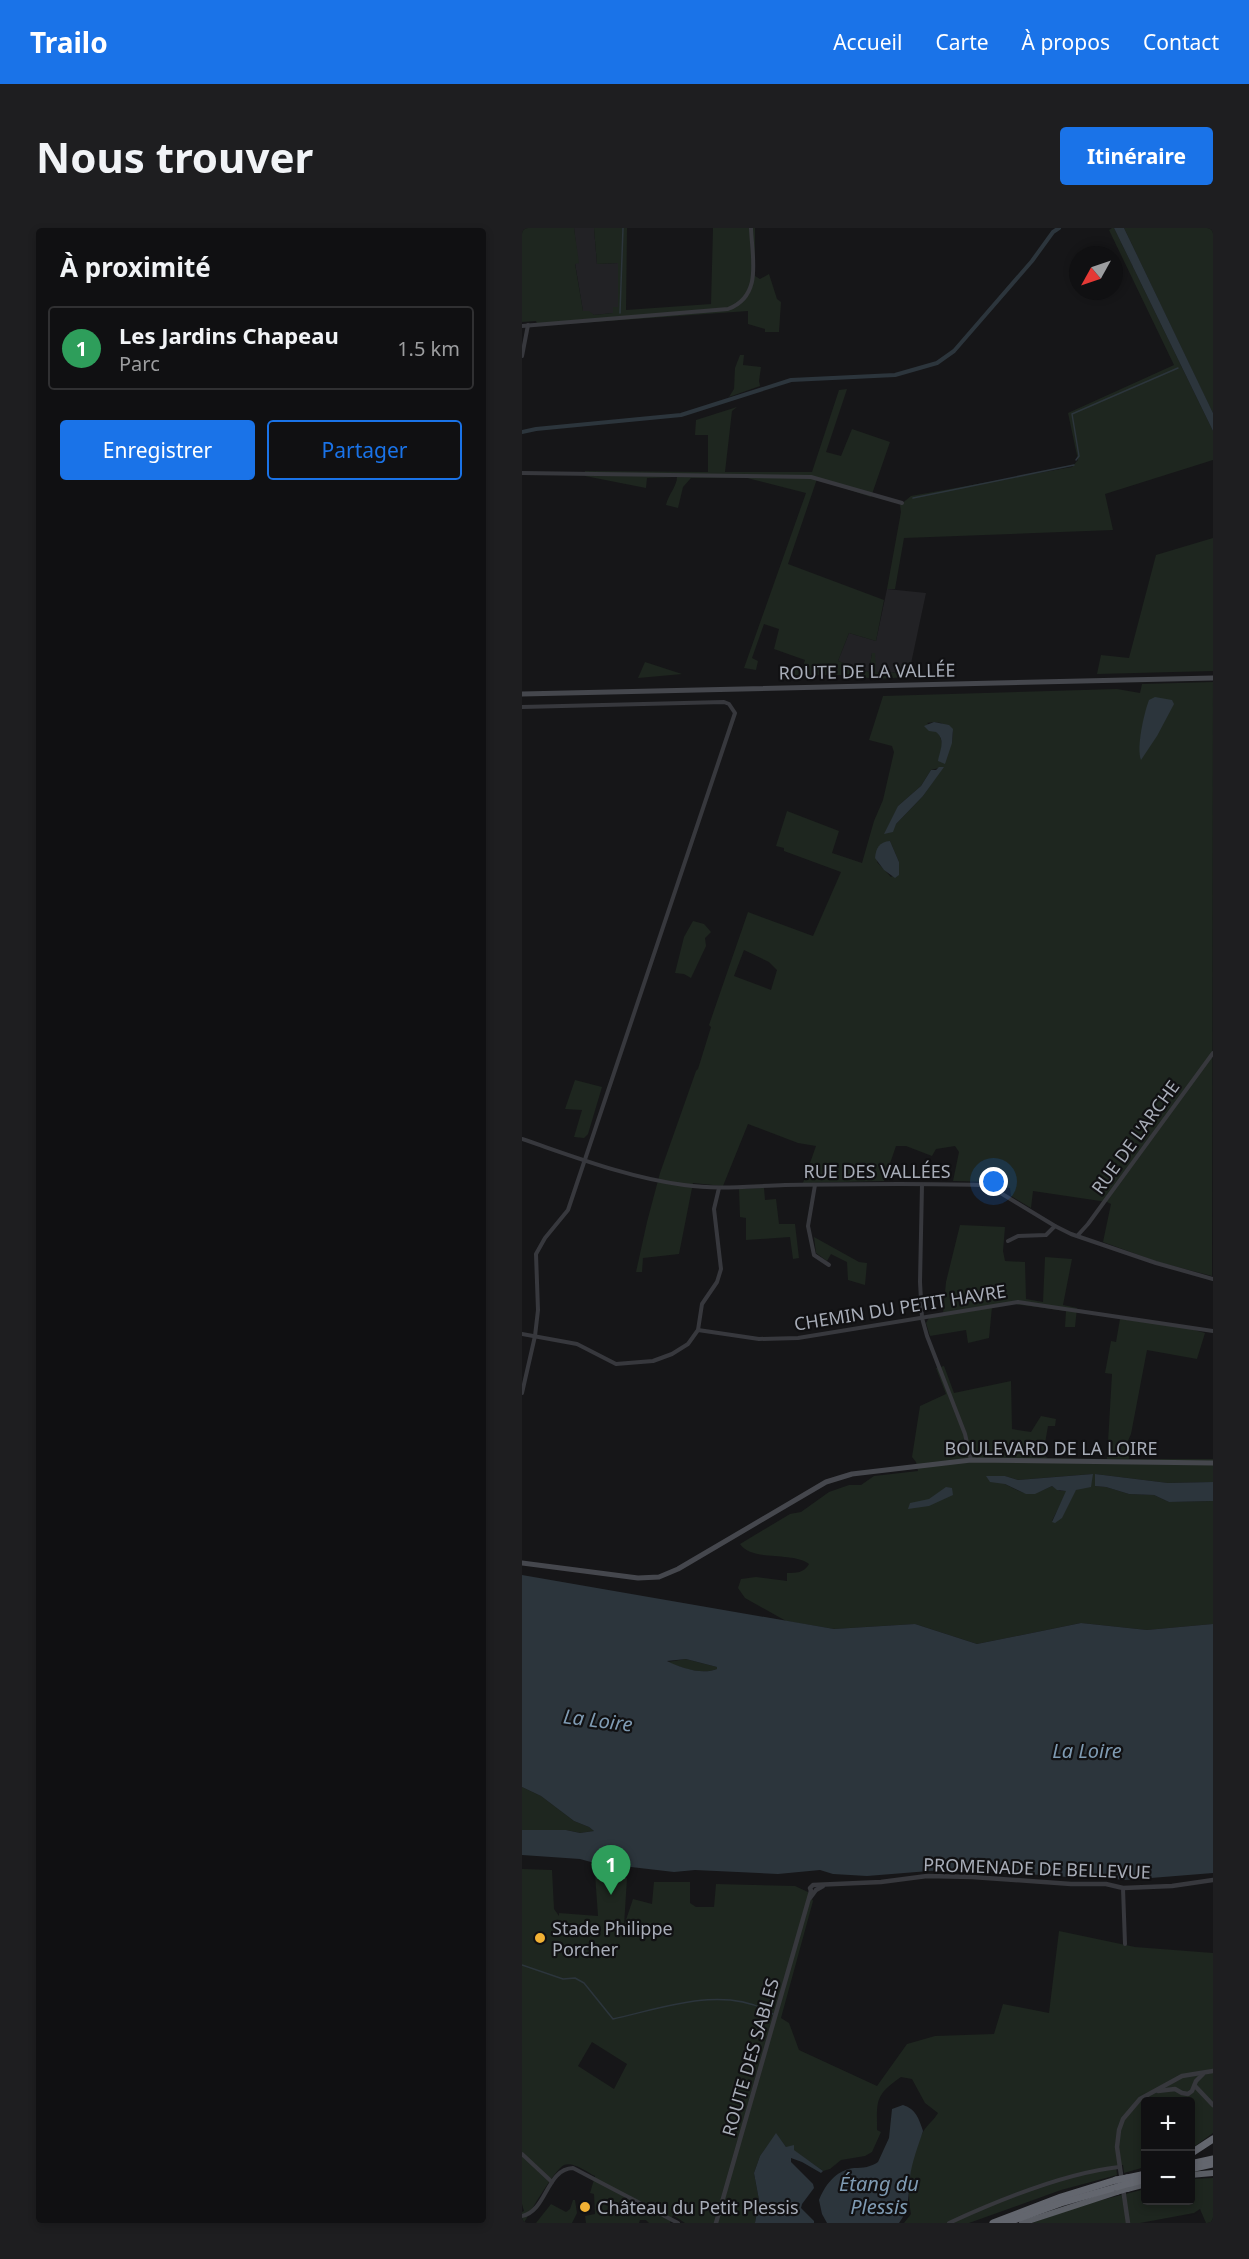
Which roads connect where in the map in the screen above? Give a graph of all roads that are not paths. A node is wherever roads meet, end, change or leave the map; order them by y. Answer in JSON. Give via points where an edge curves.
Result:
{"nodes":[{"id":1,"x":751,"y":228,"type":"edge"},
{"id":2,"x":528,"y":325,"type":"junction"},
{"id":3,"x":522,"y":326,"type":"edge"},
{"id":4,"x":522,"y":356,"type":"edge"},
{"id":5,"x":522,"y":473,"type":"edge"},
{"id":6,"x":902,"y":503,"type":"dead end"},
{"id":7,"x":1213,"y":678,"type":"edge"},
{"id":8,"x":522,"y":694,"type":"edge"},
{"id":9,"x":522,"y":707,"type":"edge"},
{"id":10,"x":1213,"y":1053,"type":"edge"},
{"id":11,"x":522,"y":1139,"type":"edge"},
{"id":12,"x":584,"y":1160,"type":"junction"},
{"id":13,"x":815,"y":1185,"type":"junction"},
{"id":14,"x":922,"y":1185,"type":"junction"},
{"id":15,"x":719,"y":1188,"type":"junction"},
{"id":16,"x":1055,"y":1227,"type":"junction"},
{"id":17,"x":1078,"y":1235,"type":"junction"},
{"id":18,"x":1008,"y":1241,"type":"dead end"},
{"id":19,"x":829,"y":1265,"type":"dead end"},
{"id":20,"x":1213,"y":1279,"type":"edge"},
{"id":21,"x":922,"y":1318,"type":"junction"},
{"id":22,"x":698,"y":1330,"type":"junction"},
{"id":23,"x":1213,"y":1331,"type":"edge"},
{"id":24,"x":522,"y":1334,"type":"edge"},
{"id":25,"x":535,"y":1336,"type":"junction"},
{"id":26,"x":522,"y":1393,"type":"edge"},
{"id":27,"x":971,"y":1460,"type":"junction"},
{"id":28,"x":1213,"y":1463,"type":"edge"},
{"id":29,"x":522,"y":1563,"type":"edge"},
{"id":30,"x":1213,"y":1880,"type":"edge"},
{"id":31,"x":1123,"y":1888,"type":"junction"},
{"id":32,"x":814,"y":1889,"type":"joint"},
{"id":33,"x":1125,"y":1944,"type":"dead end"},
{"id":34,"x":1213,"y":2071,"type":"edge"},
{"id":35,"x":1204,"y":2073,"type":"junction"},
{"id":36,"x":1189,"y":2076,"type":"junction"},
{"id":37,"x":1177,"y":2080,"type":"junction"},
{"id":38,"x":1195,"y":2085,"type":"junction"},
{"id":39,"x":1178,"y":2090,"type":"junction"},
{"id":40,"x":1156,"y":2091,"type":"junction"},
{"id":41,"x":1190,"y":2093,"type":"junction"},
{"id":42,"x":1206,"y":2100,"type":"junction"},
{"id":43,"x":1213,"y":2105,"type":"edge"},
{"id":44,"x":1213,"y":2139,"type":"edge"},
{"id":45,"x":1195,"y":2151,"type":"edge"},
{"id":46,"x":522,"y":2154,"type":"edge"},
{"id":47,"x":1213,"y":2159,"type":"edge"},
{"id":48,"x":1195,"y":2163,"type":"edge"},
{"id":49,"x":1213,"y":2164,"type":"edge"},
{"id":50,"x":1119,"y":2167,"type":"junction"},
{"id":51,"x":1195,"y":2168,"type":"edge"},
{"id":52,"x":1213,"y":2173,"type":"edge"},
{"id":53,"x":1141,"y":2175,"type":"edge"},
{"id":54,"x":1195,"y":2175,"type":"edge"},
{"id":55,"x":1141,"y":2180,"type":"edge"},
{"id":56,"x":552,"y":2182,"type":"junction"},
{"id":57,"x":1127,"y":2184,"type":"junction"},
{"id":58,"x":1141,"y":2184,"type":"edge"},
{"id":59,"x":1116,"y":2186,"type":"junction"},
{"id":60,"x":522,"y":2216,"type":"edge"},
{"id":61,"x":678,"y":2223,"type":"edge"},
{"id":62,"x":716,"y":2223,"type":"edge"},
{"id":63,"x":949,"y":2223,"type":"edge"},
{"id":64,"x":993,"y":2223,"type":"edge"},
{"id":65,"x":1006,"y":2223,"type":"edge"},
{"id":66,"x":1022,"y":2223,"type":"edge"},
{"id":67,"x":1128,"y":2223,"type":"edge"}],
"edges":[{"from":1,"to":2,"type":"street","via":[[752,288],[745,300],[735,306]]},
{"from":2,"to":3,"type":"street"},
{"from":2,"to":4,"type":"street"},
{"from":5,"to":6,"type":"street","via":[[811,477]]},
{"from":7,"to":8,"type":"main road","name":"ROUTE DE LA VALLÉE"},
{"from":9,"to":12,"type":"street","via":[[724,702],[735,713]]},
{"from":10,"to":17,"type":"street","name":"RUE DE L'ARCHE"},
{"from":11,"to":12,"type":"street","name":"RUE DES VALLÉES"},
{"from":12,"to":15,"type":"street","name":"RUE DES VALLÉES","via":[[666,1182]]},
{"from":12,"to":25,"type":"street","via":[[568,1210],[536,1254],[539,1290]]},
{"from":13,"to":14,"type":"street","name":"RUE DES VALLÉES"},
{"from":13,"to":15,"type":"street","name":"RUE DES VALLÉES"},
{"from":13,"to":19,"type":"street","via":[[808,1226],[814,1255]]},
{"from":14,"to":16,"type":"street","name":"RUE DES VALLÉES","via":[[988,1187]]},
{"from":14,"to":21,"type":"street"},
{"from":15,"to":22,"type":"street","via":[[714,1209],[721,1269],[702,1304]]},
{"from":16,"to":17,"type":"street","name":"RUE DES VALLÉES"},
{"from":16,"to":18,"type":"street","via":[[1046,1235],[1018,1236]]},
{"from":17,"to":20,"type":"street","name":"RUE DES VALLÉES"},
{"from":21,"to":22,"type":"street","name":"CHEMIN DU PETIT HAVRE","via":[[775,1340]]},
{"from":21,"to":23,"type":"street","name":"CHEMIN DU PETIT HAVRE","via":[[1018,1302]]},
{"from":21,"to":27,"type":"street"},
{"from":22,"to":25,"type":"street","via":[[688,1344],[672,1354],[639,1364],[616,1364],[578,1344]]},
{"from":24,"to":25,"type":"street"},
{"from":25,"to":26,"type":"street"},
{"from":27,"to":28,"type":"main road","name":"BOULEVARD DE LA LOIRE"},
{"from":27,"to":29,"type":"main road","name":"BOULEVARD DE LA LOIRE","via":[[832,1479],[659,1577],[625,1577]]},
{"from":30,"to":31,"type":"street","name":"PROMENADE DE BELLEVUE"},
{"from":31,"to":32,"type":"street","name":"PROMENADE DE BELLEVUE","via":[[938,1876]]},
{"from":31,"to":33,"type":"street"},
{"from":32,"to":62,"type":"street","name":"ROUTE DES SABLES"},
{"from":34,"to":35,"type":"street"},
{"from":35,"to":36,"type":"street"},
{"from":35,"to":38,"type":"street"},
{"from":36,"to":37,"type":"street"},
{"from":36,"to":38,"type":"street"},
{"from":37,"to":39,"type":"street"},
{"from":37,"to":40,"type":"street"},
{"from":38,"to":41,"type":"street"},
{"from":38,"to":42,"type":"street"},
{"from":39,"to":40,"type":"street"},
{"from":39,"to":41,"type":"street"},
{"from":40,"to":50,"type":"street","via":[[1140,2099],[1123,2119],[1117,2141]]},
{"from":41,"to":42,"type":"street"},
{"from":42,"to":43,"type":"street"},
{"from":44,"to":45,"type":"highway"},
{"from":46,"to":56,"type":"street"},
{"from":47,"to":48,"type":"highway"},
{"from":49,"to":51,"type":"highway"},
{"from":50,"to":63,"type":"street","via":[[1044,2186]]},
{"from":50,"to":67,"type":"street"},
{"from":52,"to":54,"type":"highway"},
{"from":53,"to":57,"type":"highway"},
{"from":55,"to":57,"type":"highway"},
{"from":56,"to":60,"type":"street","via":[[534,2210]]},
{"from":56,"to":61,"type":"street","via":[[563,2170],[573,2168]]},
{"from":57,"to":58,"type":"highway"},
{"from":57,"to":59,"type":"highway","bridge":true},
{"from":59,"to":64,"type":"highway","via":[[1061,2197]]},
{"from":59,"to":65,"type":"highway"},
{"from":59,"to":66,"type":"highway"}]}
